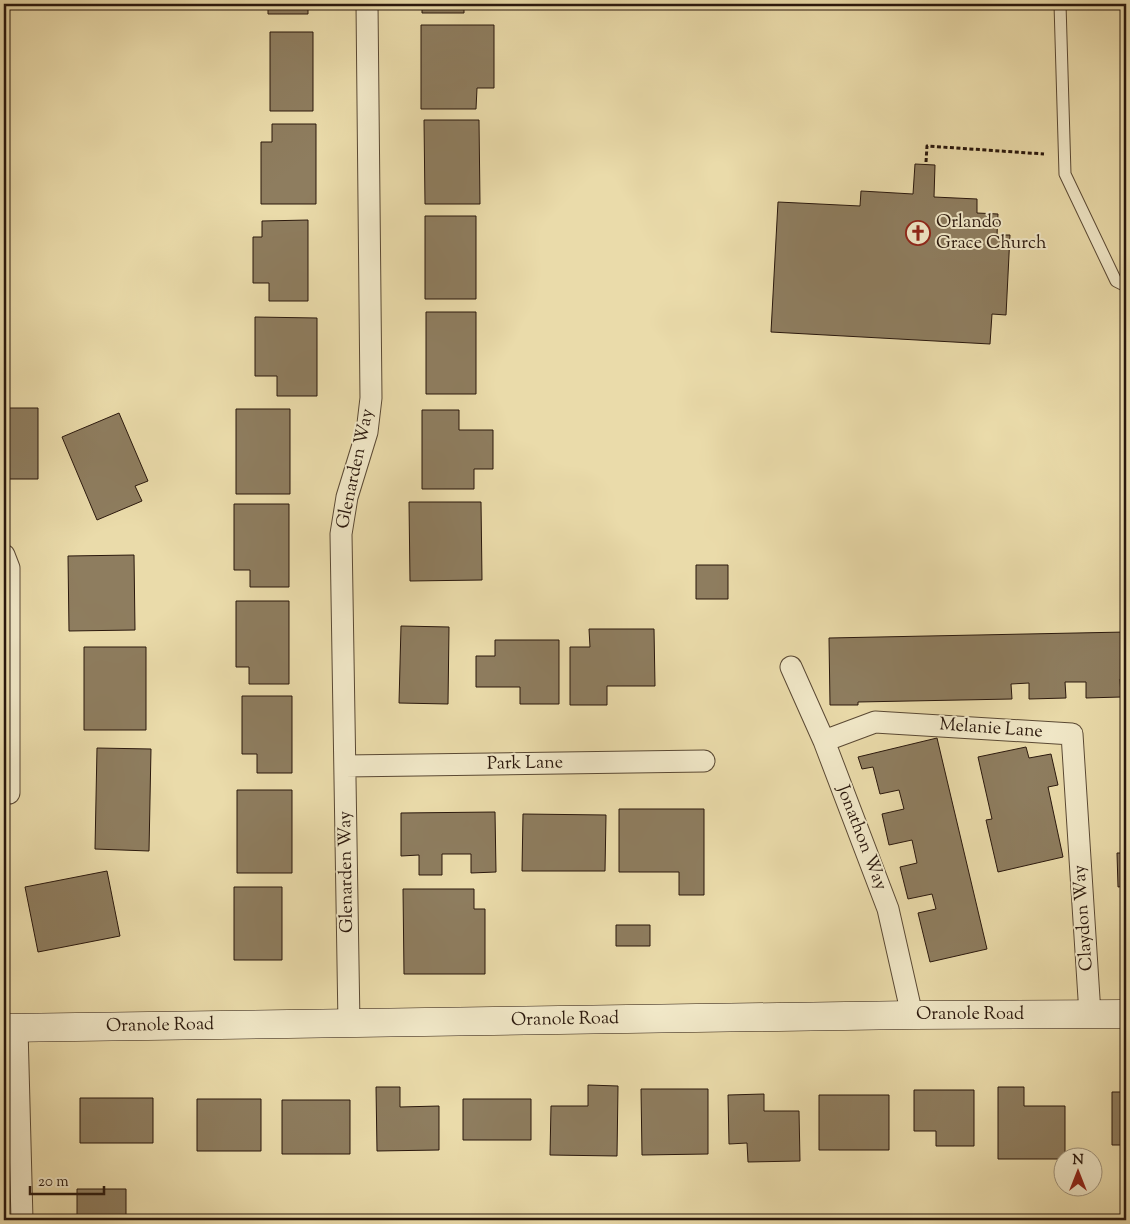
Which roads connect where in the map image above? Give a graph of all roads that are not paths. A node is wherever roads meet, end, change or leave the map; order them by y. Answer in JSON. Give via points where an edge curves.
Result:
{"nodes":[{"id":1,"x":367,"y":4,"type":"edge"},
{"id":2,"x":1060,"y":4,"type":"edge"},
{"id":3,"x":1126,"y":286,"type":"edge"},
{"id":4,"x":4,"y":555,"type":"edge"},
{"id":5,"x":791,"y":667,"type":"dead end"},
{"id":6,"x":824,"y":740,"type":"junction"},
{"id":7,"x":704,"y":761,"type":"dead end"},
{"id":8,"x":345,"y":766,"type":"junction"},
{"id":9,"x":9,"y":793,"type":"dead end"},
{"id":10,"x":1078,"y":822,"type":"joint"},
{"id":11,"x":1090,"y":1014,"type":"junction"},
{"id":12,"x":1126,"y":1014,"type":"edge"},
{"id":13,"x":912,"y":1015,"type":"junction"},
{"id":14,"x":349,"y":1024,"type":"junction"},
{"id":15,"x":10,"y":1028,"type":"edge"},
{"id":16,"x":22,"y":1220,"type":"edge"}],
"edges":[{"from":1,"to":8,"type":"street","name":"Glenarden Way","via":[[371,398],[367,432],[346,497],[342,534]]},
{"from":2,"to":3,"type":"lane","via":[[1065,174],[1116,281]]},
{"from":4,"to":9,"type":"street","via":[[9,568]]},
{"from":5,"to":6,"type":"street","name":"Jonathon Way"},
{"from":6,"to":10,"type":"street","name":"Melanie Lane","via":[[875,722],[1072,734]]},
{"from":6,"to":13,"type":"street","name":"Jonathon Way","via":[[888,909]]},
{"from":7,"to":8,"type":"street","name":"Park Lane"},
{"from":8,"to":14,"type":"street","name":"Glenarden Way"},
{"from":10,"to":11,"type":"street","name":"Claydon Way"},
{"from":11,"to":12,"type":"street","name":"Oranole Road"},
{"from":11,"to":13,"type":"street","name":"Oranole Road"},
{"from":13,"to":14,"type":"street","name":"Oranole Road"},
{"from":14,"to":15,"type":"street","name":"Oranole Road"},
{"from":15,"to":16,"type":"street"}]}
